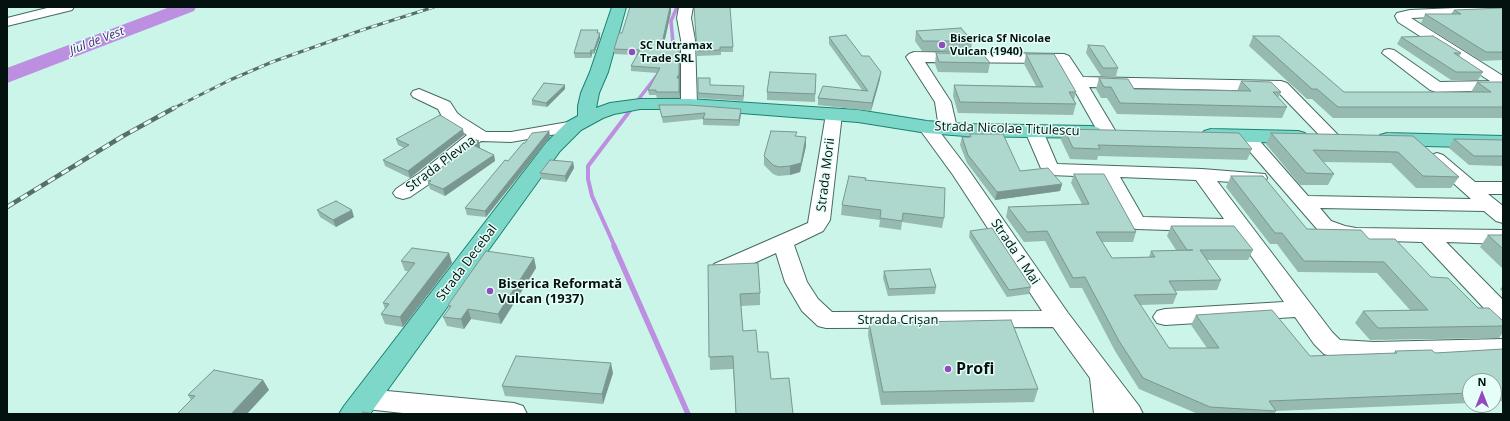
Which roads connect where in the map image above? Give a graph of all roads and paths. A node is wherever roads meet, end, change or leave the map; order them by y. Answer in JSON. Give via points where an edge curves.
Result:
{"nodes":[{"id":1,"x":67,"y":7,"type":"edge"},
{"id":2,"x":619,"y":7,"type":"edge"},
{"id":3,"x":686,"y":7,"type":"edge"},
{"id":4,"x":1503,"y":10,"type":"edge"},
{"id":5,"x":7,"y":22,"type":"edge"},
{"id":6,"x":1389,"y":53,"type":"dead end"},
{"id":7,"x":1503,"y":66,"type":"edge"},
{"id":8,"x":1476,"y":67,"type":"junction"},
{"id":9,"x":599,"y":72,"type":"junction"},
{"id":10,"x":1078,"y":82,"type":"junction"},
{"id":11,"x":1503,"y":85,"type":"edge"},
{"id":12,"x":419,"y":94,"type":"dead end"},
{"id":13,"x":690,"y":104,"type":"junction"},
{"id":14,"x":610,"y":109,"type":"junction"},
{"id":15,"x":834,"y":114,"type":"junction"},
{"id":16,"x":581,"y":122,"type":"junction"},
{"id":17,"x":927,"y":127,"type":"junction"},
{"id":18,"x":948,"y":128,"type":"junction"},
{"id":19,"x":1034,"y":131,"type":"junction"},
{"id":20,"x":1115,"y":132,"type":"joint"},
{"id":21,"x":1190,"y":134,"type":"edge"},
{"id":22,"x":478,"y":135,"type":"junction"},
{"id":23,"x":1245,"y":135,"type":"junction"},
{"id":24,"x":1332,"y":138,"type":"junction"},
{"id":25,"x":1352,"y":138,"type":"edge"},
{"id":26,"x":1372,"y":139,"type":"edge"},
{"id":27,"x":1415,"y":140,"type":"junction"},
{"id":28,"x":1503,"y":142,"type":"edge"},
{"id":29,"x":1108,"y":172,"type":"junction"},
{"id":30,"x":1202,"y":175,"type":"junction"},
{"id":31,"x":1282,"y":179,"type":"junction"},
{"id":32,"x":1469,"y":188,"type":"junction"},
{"id":33,"x":1503,"y":188,"type":"edge"},
{"id":34,"x":403,"y":193,"type":"dead end"},
{"id":35,"x":1303,"y":202,"type":"junction"},
{"id":36,"x":1496,"y":211,"type":"edge"},
{"id":37,"x":1240,"y":226,"type":"junction"},
{"id":38,"x":1428,"y":236,"type":"junction"},
{"id":39,"x":1503,"y":237,"type":"edge"},
{"id":40,"x":783,"y":242,"type":"junction"},
{"id":41,"x":722,"y":269,"type":"edge"},
{"id":42,"x":1301,"y":309,"type":"junction"},
{"id":43,"x":1503,"y":314,"type":"edge"},
{"id":44,"x":1164,"y":317,"type":"dead end"},
{"id":45,"x":1060,"y":320,"type":"junction"},
{"id":46,"x":1503,"y":348,"type":"edge"},
{"id":47,"x":1102,"y":377,"type":"junction"},
{"id":48,"x":360,"y":406,"type":"edge"},
{"id":49,"x":514,"y":414,"type":"edge"},
{"id":50,"x":1107,"y":414,"type":"edge"},
{"id":51,"x":1130,"y":414,"type":"edge"}],
"edges":[{"from":1,"to":5,"type":"street"},
{"from":2,"to":9,"type":"main road"},
{"from":3,"to":13,"type":"street","via":[[684,18],[688,40]]},
{"from":4,"to":8,"type":"street","via":[[1402,16],[1402,19]]},
{"from":6,"to":11,"type":"street","via":[[1436,86]]},
{"from":7,"to":8,"type":"street"},
{"from":8,"to":11,"type":"street"},
{"from":9,"to":14,"type":"main road","via":[[606,87]]},
{"from":9,"to":16,"type":"main road"},
{"from":10,"to":18,"type":"street","via":[[1064,60],[914,57],[943,102]]},
{"from":10,"to":20,"type":"street"},
{"from":10,"to":24,"type":"street","via":[[1281,86]]},
{"from":12,"to":22,"type":"street","via":[[444,106],[450,116]]},
{"from":13,"to":14,"type":"main road","name":"Strada Nicolae Titulescu","via":[[635,105]]},
{"from":13,"to":15,"type":"main road","name":"Strada Nicolae Titulescu"},
{"from":14,"to":16,"type":"main road","name":"Strada Nicolae Titulescu"},
{"from":15,"to":17,"type":"main road","name":"Strada Nicolae Titulescu"},
{"from":15,"to":40,"type":"street","name":"Strada Morii","via":[[820,220],[816,227]]},
{"from":16,"to":22,"type":"street","name":"Strada Plevna","via":[[511,136]]},
{"from":16,"to":48,"type":"main road","name":"Strada Decebal","via":[[553,147]]},
{"from":17,"to":18,"type":"main road","name":"Strada Nicolae Titulescu"},
{"from":17,"to":45,"type":"street","name":"Strada 1 Mai"},
{"from":18,"to":19,"type":"main road","name":"Strada Nicolae Titulescu"},
{"from":19,"to":20,"type":"main road","name":"Strada Nicolae Titulescu"},
{"from":19,"to":29,"type":"street","via":[[1050,169]]},
{"from":21,"to":23,"type":"main road"},
{"from":22,"to":34,"type":"street","name":"Strada Plevna"},
{"from":23,"to":24,"type":"main road"},
{"from":23,"to":31,"type":"street"},
{"from":24,"to":25,"type":"main road"},
{"from":26,"to":27,"type":"main road"},
{"from":27,"to":28,"type":"main road"},
{"from":27,"to":32,"type":"street"},
{"from":29,"to":30,"type":"street"},
{"from":29,"to":37,"type":"street","via":[[1136,223]]},
{"from":30,"to":31,"type":"street"},
{"from":30,"to":37,"type":"street"},
{"from":31,"to":35,"type":"street"},
{"from":32,"to":33,"type":"street"},
{"from":32,"to":36,"type":"street"},
{"from":35,"to":36,"type":"street"},
{"from":35,"to":38,"type":"street","via":[[1324,225],[1341,232]]},
{"from":37,"to":42,"type":"street"},
{"from":38,"to":39,"type":"street"},
{"from":38,"to":43,"type":"street"},
{"from":40,"to":41,"type":"street","name":"Strada Morii"},
{"from":40,"to":45,"type":"street","name":"Strada Crișan","via":[[796,282],[810,305],[826,320]]},
{"from":42,"to":44,"type":"street"},
{"from":42,"to":46,"type":"street","via":[[1333,348],[1353,351]]},
{"from":45,"to":47,"type":"street","name":"Strada 1 Mai"},
{"from":47,"to":50,"type":"street","name":"Strada 1 Mai"},
{"from":47,"to":51,"type":"street","name":"Strada 1 Mai"},
{"from":48,"to":49,"type":"street"}]}
